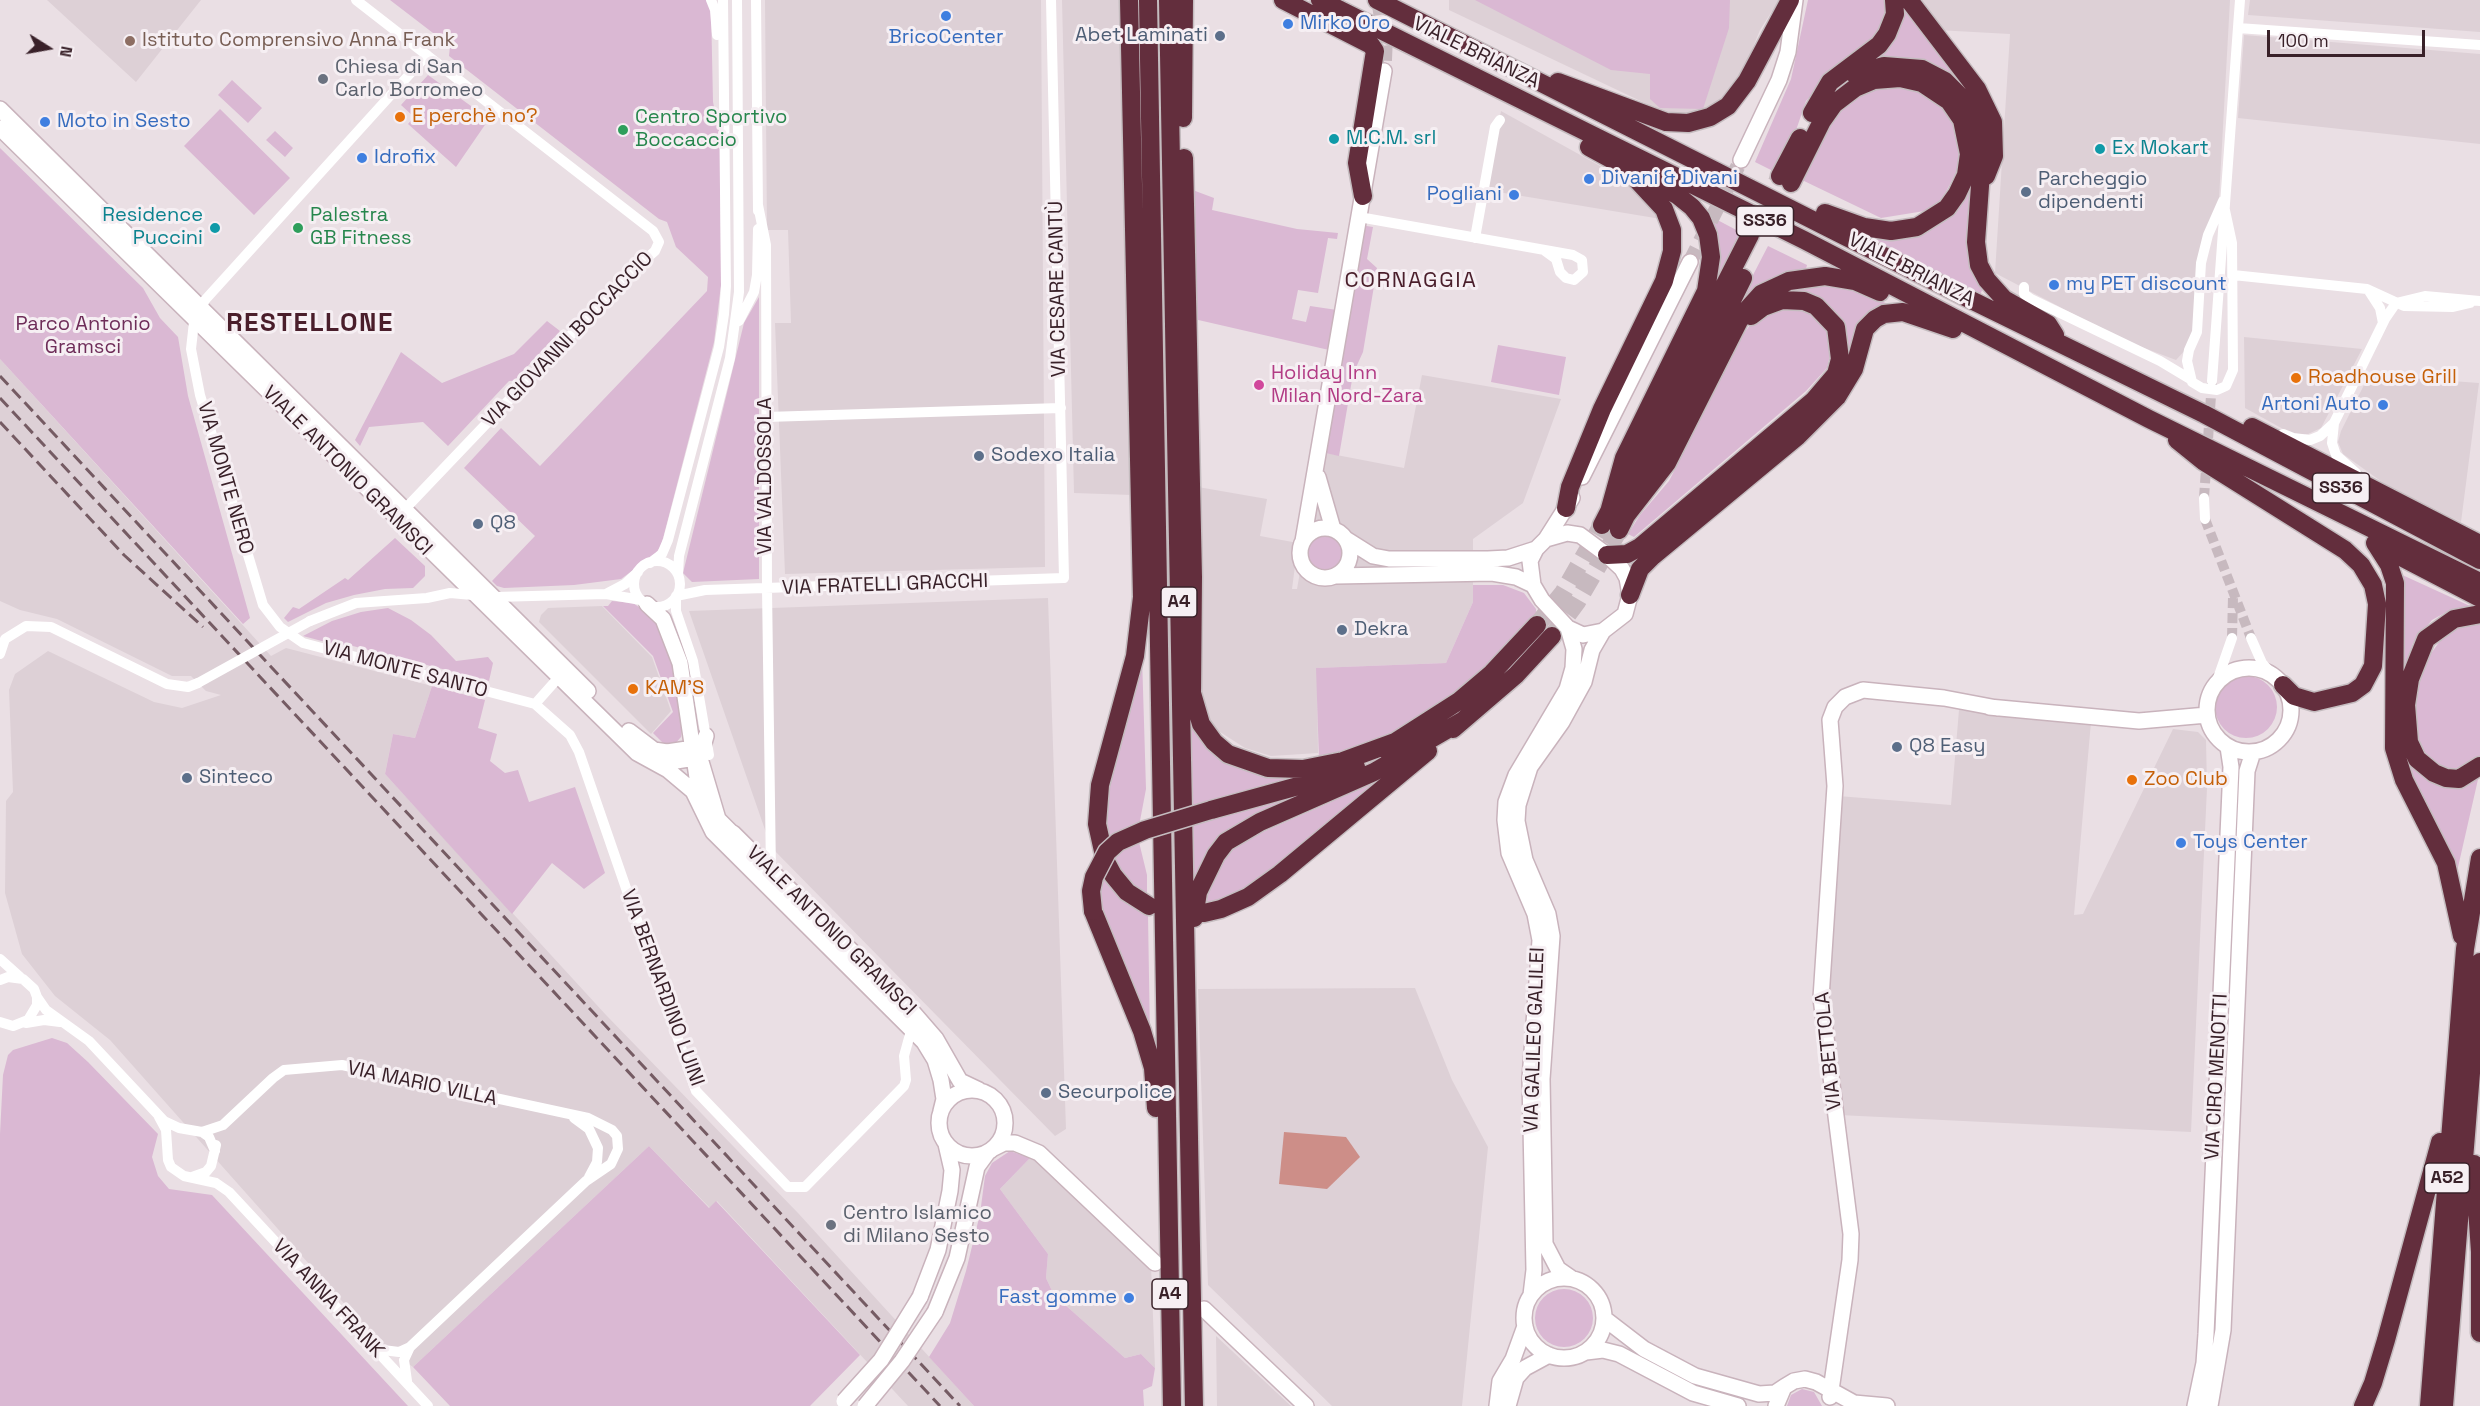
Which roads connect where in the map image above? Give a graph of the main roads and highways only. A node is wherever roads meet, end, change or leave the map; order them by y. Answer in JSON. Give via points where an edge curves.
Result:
{"nodes":[{"id":1,"x":1129,"y":0,"type":"edge"},
{"id":2,"x":1148,"y":0,"type":"edge"},
{"id":3,"x":1168,"y":0,"type":"edge"},
{"id":4,"x":1184,"y":0,"type":"edge"},
{"id":5,"x":1283,"y":0,"type":"edge"},
{"id":6,"x":1320,"y":0,"type":"edge"},
{"id":7,"x":1377,"y":0,"type":"edge"},
{"id":8,"x":1398,"y":0,"type":"edge"},
{"id":9,"x":1790,"y":0,"type":"edge"},
{"id":10,"x":1796,"y":0,"type":"edge"},
{"id":11,"x":1894,"y":0,"type":"edge"},
{"id":12,"x":1909,"y":0,"type":"edge"},
{"id":13,"x":1423,"y":23,"type":"junction"},
{"id":14,"x":1384,"y":71,"type":"tunnel mouth"},
{"id":15,"x":1526,"y":75,"type":"junction"},
{"id":16,"x":1825,"y":96,"type":"junction"},
{"id":17,"x":1517,"y":98,"type":"junction"},
{"id":18,"x":0,"y":109,"type":"edge"},
{"id":19,"x":0,"y":128,"type":"edge"},
{"id":20,"x":1597,"y":151,"type":"junction"},
{"id":21,"x":1741,"y":160,"type":"tunnel mouth"},
{"id":22,"x":1982,"y":186,"type":"junction"},
{"id":23,"x":1755,"y":190,"type":"junction"},
{"id":24,"x":1363,"y":196,"type":"junction"},
{"id":25,"x":1755,"y":238,"type":"tunnel mouth"},
{"id":26,"x":1690,"y":262,"type":"tunnel mouth"},
{"id":27,"x":197,"y":315,"type":"junction"},
{"id":28,"x":1953,"y":329,"type":"junction"},
{"id":29,"x":2058,"y":342,"type":"junction"},
{"id":30,"x":1728,"y":343,"type":"junction"},
{"id":31,"x":2010,"y":347,"type":"junction"},
{"id":32,"x":2204,"y":414,"type":"junction"},
{"id":33,"x":2149,"y":418,"type":"junction"},
{"id":34,"x":1316,"y":466,"type":"junction"},
{"id":35,"x":2265,"y":474,"type":"junction"},
{"id":36,"x":1570,"y":500,"type":"junction"},
{"id":37,"x":1614,"y":521,"type":"junction"},
{"id":38,"x":1333,"y":529,"type":"junction"},
{"id":39,"x":2480,"y":531,"type":"edge"},
{"id":40,"x":2461,"y":534,"type":"junction"},
{"id":41,"x":1580,"y":535,"type":"junction"},
{"id":42,"x":1346,"y":539,"type":"junction"},
{"id":43,"x":1303,"y":541,"type":"junction"},
{"id":44,"x":2375,"y":543,"type":"junction"},
{"id":45,"x":1541,"y":544,"type":"junction"},
{"id":46,"x":2480,"y":544,"type":"edge"},
{"id":47,"x":1607,"y":555,"type":"junction"},
{"id":48,"x":2480,"y":560,"type":"edge"},
{"id":49,"x":1336,"y":576,"type":"junction"},
{"id":50,"x":2480,"y":582,"type":"edge"},
{"id":51,"x":1533,"y":585,"type":"junction"},
{"id":52,"x":1630,"y":595,"type":"junction"},
{"id":53,"x":2480,"y":598,"type":"edge"},
{"id":54,"x":644,"y":602,"type":"road end"},
{"id":55,"x":2480,"y":614,"type":"edge"},
{"id":56,"x":1537,"y":625,"type":"tunnel mouth"},
{"id":57,"x":1603,"y":631,"type":"junction"},
{"id":58,"x":1560,"y":632,"type":"junction"},
{"id":59,"x":2277,"y":680,"type":"junction"},
{"id":60,"x":2207,"y":715,"type":"junction"},
{"id":61,"x":1462,"y":721,"type":"junction"},
{"id":62,"x":706,"y":736,"type":"road end"},
{"id":63,"x":1395,"y":742,"type":"junction"},
{"id":64,"x":2228,"y":747,"type":"junction"},
{"id":65,"x":2253,"y":752,"type":"junction"},
{"id":66,"x":636,"y":753,"type":"junction"},
{"id":67,"x":694,"y":754,"type":"junction"},
{"id":68,"x":2480,"y":766,"type":"edge"},
{"id":69,"x":701,"y":804,"type":"junction"},
{"id":70,"x":2480,"y":858,"type":"edge"},
{"id":71,"x":1149,"y":906,"type":"dead end"},
{"id":72,"x":1204,"y":913,"type":"dead end"},
{"id":73,"x":2465,"y":949,"type":"junction"},
{"id":74,"x":2480,"y":962,"type":"edge"},
{"id":75,"x":2480,"y":1009,"type":"edge"},
{"id":76,"x":2474,"y":1037,"type":"junction"},
{"id":77,"x":2455,"y":1070,"type":"junction"},
{"id":78,"x":979,"y":1090,"type":"junction"},
{"id":79,"x":2470,"y":1102,"type":"junction"},
{"id":80,"x":941,"y":1111,"type":"junction"},
{"id":81,"x":1005,"y":1116,"type":"junction"},
{"id":82,"x":945,"y":1141,"type":"junction"},
{"id":83,"x":991,"y":1150,"type":"junction"},
{"id":84,"x":1168,"y":1181,"type":"junction"},
{"id":85,"x":1191,"y":1204,"type":"junction"},
{"id":86,"x":1571,"y":1278,"type":"junction"},
{"id":87,"x":1531,"y":1295,"type":"junction"},
{"id":88,"x":1204,"y":1309,"type":"dead end"},
{"id":89,"x":1605,"y":1319,"type":"junction"},
{"id":90,"x":1525,"y":1326,"type":"junction"},
{"id":91,"x":2480,"y":1333,"type":"edge"},
{"id":92,"x":1586,"y":1352,"type":"junction"},
{"id":93,"x":1549,"y":1355,"type":"junction"},
{"id":94,"x":1784,"y":1387,"type":"junction"},
{"id":95,"x":1826,"y":1392,"type":"edge"},
{"id":96,"x":842,"y":1403,"type":"edge"},
{"id":97,"x":1850,"y":1404,"type":"edge"},
{"id":98,"x":865,"y":1406,"type":"edge"},
{"id":99,"x":1172,"y":1406,"type":"edge"},
{"id":100,"x":1194,"y":1406,"type":"edge"},
{"id":101,"x":1306,"y":1406,"type":"edge"},
{"id":102,"x":1497,"y":1406,"type":"edge"},
{"id":103,"x":1508,"y":1406,"type":"edge"},
{"id":104,"x":1738,"y":1406,"type":"edge"},
{"id":105,"x":1776,"y":1406,"type":"edge"},
{"id":106,"x":1887,"y":1406,"type":"edge"},
{"id":107,"x":2195,"y":1406,"type":"edge"},
{"id":108,"x":2210,"y":1406,"type":"edge"},
{"id":109,"x":2363,"y":1406,"type":"edge"},
{"id":110,"x":2429,"y":1406,"type":"edge"},
{"id":111,"x":2444,"y":1406,"type":"edge"}],
"edges":[{"from":1,"to":71,"type":"highway","via":[[1142,597],[1135,656],[1100,785],[1097,824],[1105,860],[1113,875],[1127,892]]},
{"from":2,"to":84,"type":"highway","number":"A4"},
{"from":3,"to":85,"type":"highway","number":"A4"},
{"from":4,"to":63,"type":"highway","via":[[1182,110],[1193,566],[1192,693],[1197,711],[1201,724],[1228,754],[1268,768],[1303,769],[1343,761]]},
{"from":5,"to":24,"type":"highway","via":[[1371,45],[1375,51],[1357,163]]},
{"from":6,"to":17,"type":"highway","name":"VIALE BRIANZA","number":"SS36"},
{"from":7,"to":13,"type":"highway","name":"VIALE BRIANZA","number":"SS36"},
{"from":8,"to":13,"type":"highway"},
{"from":9,"to":15,"type":"highway","via":[[1747,81],[1728,106],[1710,117],[1688,123],[1666,122],[1595,93]]},
{"from":10,"to":21,"type":"main road","via":[[1779,80]]},
{"from":11,"to":16,"type":"highway","via":[[1895,14],[1887,34],[1879,45],[1830,82]]},
{"from":12,"to":22,"type":"highway","via":[[1977,89],[1993,122],[1994,156]]},
{"from":13,"to":15,"type":"highway","name":"VIALE BRIANZA","number":"SS36"},
{"from":14,"to":24,"type":"main road"},
{"from":15,"to":23,"type":"highway","name":"VIALE BRIANZA","number":"SS36"},
{"from":16,"to":22,"type":"highway","via":[[1854,74],[1884,66],[1908,66],[1933,74],[1955,90],[1975,119]]},
{"from":16,"to":23,"type":"highway","via":[[1812,114],[1786,179],[1834,104],[1874,80],[1900,78],[1931,87],[1956,110],[1966,131],[1969,154],[1958,194],[1938,216],[1917,227],[1891,231],[1864,227],[1803,205],[1768,187]]},
{"from":17,"to":20,"type":"highway"},
{"from":17,"to":31,"type":"highway","name":"VIALE BRIANZA","number":"SS36"},
{"from":18,"to":27,"type":"main road","name":"VIALE ANTONIO GRAMSCI"},
{"from":19,"to":27,"type":"main road","name":"VIALE ANTONIO GRAMSCI"},
{"from":20,"to":36,"type":"highway","via":[[1639,181],[1661,203],[1672,230],[1672,251],[1664,281],[1602,409],[1570,487]]},
{"from":20,"to":37,"type":"highway","via":[[1692,207],[1704,227],[1711,257],[1706,291],[1624,458]]},
{"from":22,"to":29,"type":"highway","via":[[1976,242],[1979,265],[1996,291],[2048,324]]},
{"from":23,"to":29,"type":"highway","name":"VIALE BRIANZA","number":"SS36"},
{"from":24,"to":34,"type":"main road"},
{"from":25,"to":37,"type":"highway"},
{"from":26,"to":36,"type":"main road"},
{"from":27,"to":66,"type":"main road","name":"VIALE ANTONIO GRAMSCI","via":[[474,596]]},
{"from":27,"to":67,"type":"main road","name":"VIALE ANTONIO GRAMSCI","via":[[495,597],[641,743],[658,751]]},
{"from":28,"to":30,"type":"highway","via":[[1868,285],[1840,277],[1812,276],[1761,294],[1742,315]]},
{"from":28,"to":31,"type":"highway","via":[[1973,339]]},
{"from":28,"to":52,"type":"highway","via":[[1903,312],[1875,319],[1865,329],[1854,369],[1838,397],[1798,436],[1653,556],[1640,569]]},
{"from":29,"to":32,"type":"highway","name":"VIALE BRIANZA","number":"SS36"},
{"from":30,"to":37,"type":"highway","via":[[1667,463]]},
{"from":30,"to":47,"type":"highway","via":[[1762,307],[1782,300],[1804,301],[1826,314],[1836,327],[1840,359],[1836,374],[1813,400],[1641,547],[1627,555]]},
{"from":31,"to":33,"type":"highway","name":"VIALE BRIANZA","number":"SS36"},
{"from":32,"to":40,"type":"highway","via":[[2253,427]]},
{"from":32,"to":48,"type":"highway","name":"VIALE BRIANZA","number":"SS36"},
{"from":33,"to":35,"type":"highway","name":"VIALE BRIANZA","number":"SS36"},
{"from":33,"to":59,"type":"highway","via":[[2203,461],[2344,550],[2361,565],[2373,585],[2377,604],[2373,666],[2364,685],[2352,693],[2314,702],[2294,696]]},
{"from":34,"to":38,"type":"main road"},
{"from":34,"to":43,"type":"main road"},
{"from":35,"to":44,"type":"highway","via":[[2308,508]]},
{"from":35,"to":50,"type":"highway","name":"VIALE BRIANZA","number":"SS36"},
{"from":36,"to":41,"type":"main road"},
{"from":36,"to":45,"type":"main road"},
{"from":38,"to":42,"type":"main road"},
{"from":38,"to":43,"type":"main road","via":[[1316,529]]},
{"from":39,"to":40,"type":"highway"},
{"from":40,"to":46,"type":"highway"},
{"from":41,"to":45,"type":"main road","via":[[1568,533]]},
{"from":41,"to":47,"type":"main road"},
{"from":42,"to":45,"type":"main road","via":[[1372,556],[1389,559],[1508,558]]},
{"from":42,"to":49,"type":"main road","via":[[1349,561]]},
{"from":43,"to":49,"type":"main road","via":[[1300,557],[1307,572],[1322,579]]},
{"from":44,"to":53,"type":"highway"},
{"from":44,"to":73,"type":"highway","number":"A52","via":[[2390,565],[2394,583],[2392,719],[2396,756],[2446,863]]},
{"from":45,"to":51,"type":"main road","via":[[1530,561]]},
{"from":47,"to":52,"type":"main road","via":[[1622,569]]},
{"from":49,"to":51,"type":"main road","via":[[1492,573]]},
{"from":51,"to":58,"type":"main road"},
{"from":52,"to":57,"type":"main road","via":[[1625,614]]},
{"from":54,"to":67,"type":"main road","via":[[663,619],[680,663]]},
{"from":55,"to":68,"type":"highway","via":[[2454,619],[2426,639],[2410,679],[2406,705],[2409,742],[2417,759],[2434,774],[2459,779]]},
{"from":56,"to":63,"type":"highway","via":[[1459,701]]},
{"from":57,"to":58,"type":"main road"},
{"from":57,"to":86,"type":"main road","name":"VIA GALILEO GALILEI","via":[[1592,650],[1584,682],[1530,767],[1517,821],[1525,860],[1548,914],[1552,936],[1542,1079],[1545,1244],[1558,1269]]},
{"from":58,"to":61,"type":"highway"},
{"from":58,"to":87,"type":"main road","name":"VIA GALILEO GALILEI","via":[[1574,649],[1567,689],[1516,775],[1506,802],[1505,820],[1509,853],[1535,914],[1540,940],[1530,1080],[1534,1270]]},
{"from":59,"to":60,"type":"main road","via":[[2259,669],[2229,673],[2217,681],[2210,693]]},
{"from":59,"to":65,"type":"main road","via":[[2291,707],[2287,727],[2273,744]]},
{"from":60,"to":64,"type":"main road","via":[[2214,734]]},
{"from":60,"to":95,"type":"main road","name":"VIA BETTOLA","via":[[2139,721],[1863,699],[1843,711],[1832,742],[1835,786],[1821,998],[1851,1234],[1837,1358],[1824,1377]]},
{"from":61,"to":72,"type":"highway","via":[[1280,874],[1248,897]]},
{"from":61,"to":85,"type":"highway","via":[[1374,772],[1260,822],[1226,842],[1216,855],[1198,892],[1193,931],[1199,1159]]},
{"from":62,"to":67,"type":"main road"},
{"from":63,"to":84,"type":"highway","bridge":true,"via":[[1332,777],[1137,832],[1107,852],[1094,877],[1093,911],[1153,1068],[1159,1154]]},
{"from":64,"to":65,"type":"main road"},
{"from":64,"to":107,"type":"main road","name":"VIA CIRO MENOTTI","via":[[2231,767],[2204,1363]]},
{"from":65,"to":108,"type":"main road","name":"VIA CIRO MENOTTI","via":[[2247,771],[2223,1330]]},
{"from":66,"to":67,"type":"main road","via":[[659,761]]},
{"from":66,"to":69,"type":"main road","name":"VIALE ANTONIO GRAMSCI","via":[[676,777]]},
{"from":67,"to":69,"type":"main road","name":"VIALE ANTONIO GRAMSCI"},
{"from":67,"to":78,"type":"main road","name":"VIALE ANTONIO GRAMSCI","via":[[718,819],[910,1009],[936,1039],[960,1081]]},
{"from":69,"to":80,"type":"main road","name":"VIALE ANTONIO GRAMSCI","via":[[713,832],[927,1046],[938,1069],[944,1096]]},
{"from":70,"to":73,"type":"highway","number":"A52"},
{"from":73,"to":77,"type":"highway","number":"A52"},
{"from":74,"to":76,"type":"highway","number":"A52"},
{"from":75,"to":76,"type":"highway"},
{"from":76,"to":79,"type":"highway","number":"A52"},
{"from":77,"to":109,"type":"highway","number":"A52","via":[[2436,1164]]},
{"from":77,"to":110,"type":"highway","number":"A52"},
{"from":78,"to":80,"type":"main road","via":[[957,1094]]},
{"from":78,"to":81,"type":"main road","via":[[996,1099]]},
{"from":79,"to":91,"type":"highway","via":[[2480,1252]]},
{"from":79,"to":111,"type":"highway","number":"A52"},
{"from":80,"to":82,"type":"main road","via":[[939,1126]]},
{"from":81,"to":83,"type":"main road","via":[[1004,1135]]},
{"from":81,"to":83,"type":"main road","via":[[1012,1128],[1067,1166],[1155,1259],[1039,1153],[1015,1143],[1004,1143]]},
{"from":82,"to":83,"type":"main road","via":[[966,1156]]},
{"from":82,"to":96,"type":"main road","bridge":true,"via":[[951,1184],[938,1250],[920,1297],[881,1360]]},
{"from":83,"to":98,"type":"main road","bridge":true,"via":[[976,1167],[957,1258],[935,1312]]},
{"from":84,"to":99,"type":"highway","number":"A4"},
{"from":85,"to":100,"type":"highway","number":"A4"},
{"from":86,"to":87,"type":"main road","via":[[1547,1282]]},
{"from":86,"to":89,"type":"main road","via":[[1599,1297]]},
{"from":87,"to":90,"type":"main road"},
{"from":88,"to":101,"type":"main road"},
{"from":89,"to":92,"type":"main road","via":[[1596,1343]]},
{"from":89,"to":94,"type":"main road","via":[[1635,1343],[1695,1376],[1759,1394],[1774,1393]]},
{"from":90,"to":93,"type":"main road","via":[[1530,1338]]},
{"from":90,"to":102,"type":"main road","via":[[1514,1359],[1500,1381]]},
{"from":92,"to":93,"type":"main road","via":[[1575,1357]]},
{"from":92,"to":104,"type":"main road","via":[[1603,1350],[1619,1354],[1693,1394]]},
{"from":93,"to":103,"type":"main road","via":[[1525,1368],[1516,1378]]},
{"from":94,"to":95,"type":"main road","via":[[1797,1380]]},
{"from":94,"to":105,"type":"main road"},
{"from":95,"to":97,"type":"main road"},
{"from":97,"to":106,"type":"main road"}]}
